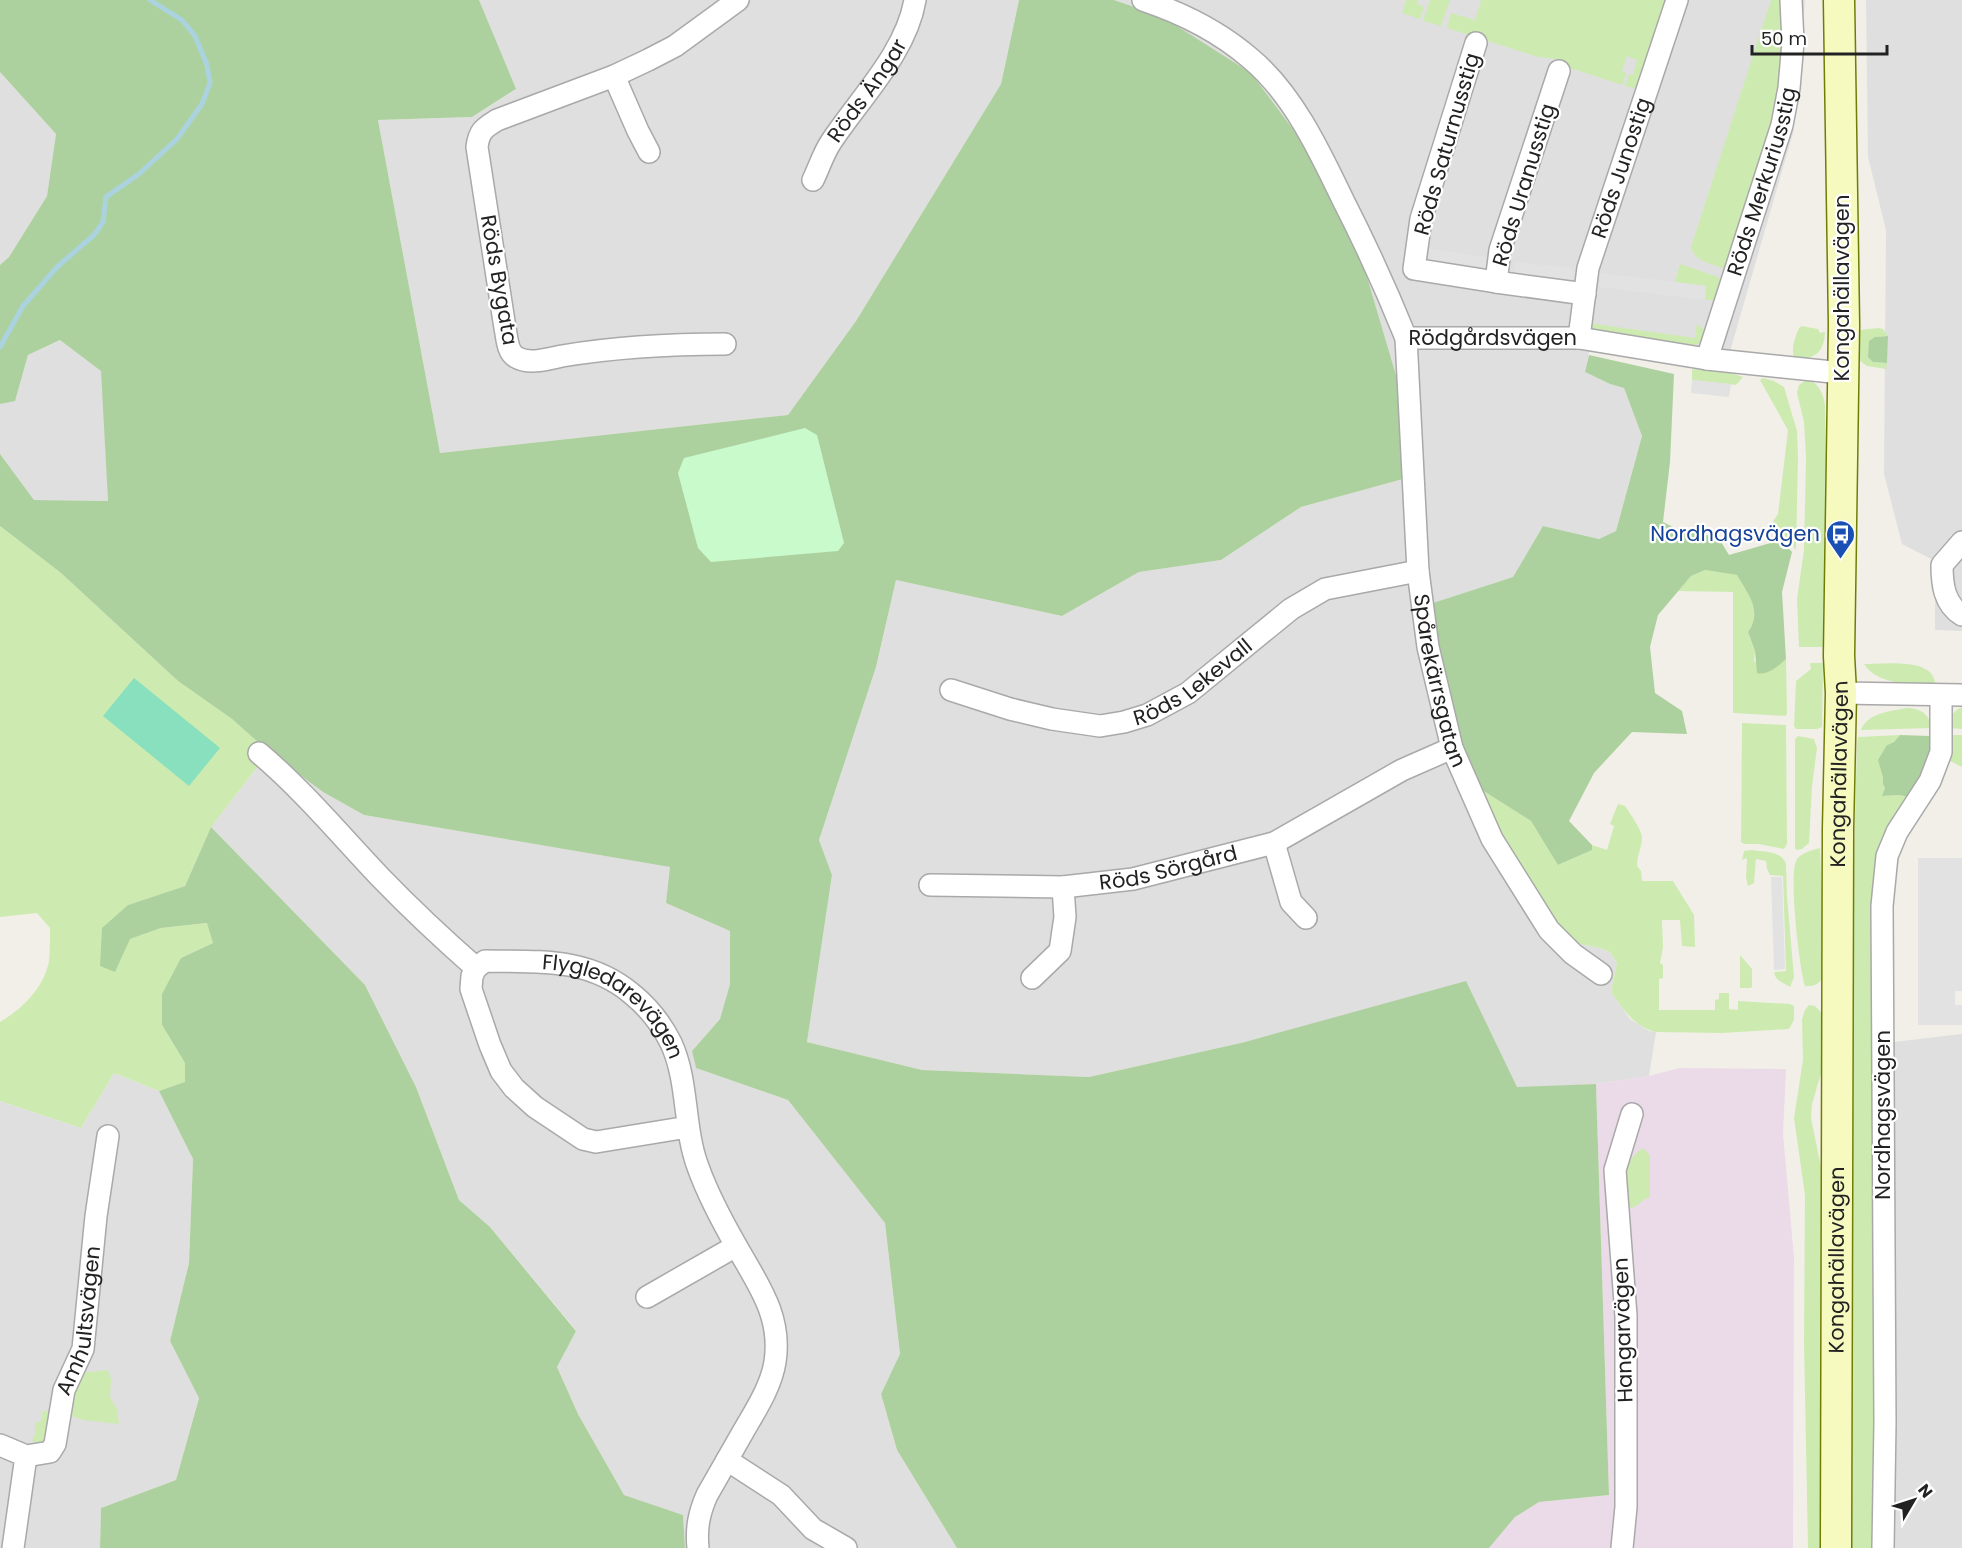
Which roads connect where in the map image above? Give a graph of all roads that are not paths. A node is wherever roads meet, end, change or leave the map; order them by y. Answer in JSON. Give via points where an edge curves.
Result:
{"nodes":[{"id":1,"x":738,"y":0,"type":"edge"},
{"id":2,"x":915,"y":0,"type":"edge"},
{"id":3,"x":1143,"y":0,"type":"edge"},
{"id":4,"x":1677,"y":0,"type":"edge"},
{"id":5,"x":1791,"y":0,"type":"edge"},
{"id":6,"x":1839,"y":0,"type":"edge"},
{"id":7,"x":1476,"y":43,"type":"dead end"},
{"id":8,"x":1559,"y":72,"type":"dead end"},
{"id":9,"x":614,"y":76,"type":"junction"},
{"id":10,"x":649,"y":152,"type":"dead end"},
{"id":11,"x":813,"y":180,"type":"dead end"},
{"id":12,"x":1496,"y":282,"type":"junction"},
{"id":13,"x":1585,"y":294,"type":"junction"},
{"id":14,"x":1406,"y":338,"type":"junction"},
{"id":15,"x":1578,"y":338,"type":"junction"},
{"id":16,"x":725,"y":344,"type":"dead end"},
{"id":17,"x":1707,"y":359,"type":"junction"},
{"id":18,"x":1842,"y":373,"type":"junction"},
{"id":19,"x":1962,"y":542,"type":"edge"},
{"id":20,"x":1418,"y":571,"type":"junction"},
{"id":21,"x":1962,"y":615,"type":"edge"},
{"id":22,"x":951,"y":690,"type":"dead end"},
{"id":23,"x":1841,"y":693,"type":"junction"},
{"id":24,"x":1952,"y":696,"type":"edge"},
{"id":25,"x":1452,"y":748,"type":"junction"},
{"id":26,"x":259,"y":753,"type":"dead end"},
{"id":27,"x":1274,"y":843,"type":"junction"},
{"id":28,"x":930,"y":885,"type":"dead end"},
{"id":29,"x":1063,"y":887,"type":"junction"},
{"id":30,"x":1306,"y":918,"type":"dead end"},
{"id":31,"x":476,"y":968,"type":"junction"},
{"id":32,"x":1601,"y":974,"type":"dead end"},
{"id":33,"x":1032,"y":978,"type":"dead end"},
{"id":34,"x":1632,"y":1114,"type":"dead end"},
{"id":35,"x":688,"y":1127,"type":"junction"},
{"id":36,"x":108,"y":1136,"type":"dead end"},
{"id":37,"x":736,"y":1246,"type":"junction"},
{"id":38,"x":647,"y":1297,"type":"dead end"},
{"id":39,"x":0,"y":1445,"type":"edge"},
{"id":40,"x":26,"y":1456,"type":"junction"},
{"id":41,"x":727,"y":1460,"type":"junction"},
{"id":42,"x":14,"y":1548,"type":"edge"},
{"id":43,"x":698,"y":1548,"type":"edge"},
{"id":44,"x":846,"y":1548,"type":"edge"},
{"id":45,"x":1622,"y":1548,"type":"edge"},
{"id":46,"x":1836,"y":1548,"type":"edge"},
{"id":47,"x":1883,"y":1548,"type":"edge"}],
"edges":[{"from":1,"to":9,"type":"street","via":[[675,46]]},
{"from":2,"to":11,"type":"street","name":"Röds Ängar","via":[[898,47],[829,144]]},
{"from":3,"to":14,"type":"street","name":"Rödgårdsvägen","via":[[1208,27],[1252,59],[1273,82],[1319,152]]},
{"from":4,"to":13,"type":"street","name":"Röds Junostig","via":[[1587,268]]},
{"from":5,"to":17,"type":"street","name":"Röds Merkuriusstig","via":[[1793,42],[1782,125]]},
{"from":6,"to":18,"type":"street","name":"Kongahällavägen"},
{"from":7,"to":12,"type":"street","name":"Röds Saturnusstig","via":[[1421,219],[1414,269]]},
{"from":8,"to":12,"type":"street","name":"Röds Uranusstig","via":[[1500,250]]},
{"from":9,"to":10,"type":"street"},
{"from":9,"to":16,"type":"street","name":"Röds Bygata","via":[[497,120],[478,136],[512,354],[532,361],[656,345]]},
{"from":12,"to":13,"type":"street","name":"Röds Uranusstig"},
{"from":13,"to":15,"type":"street","name":"Röds Junostig"},
{"from":14,"to":15,"type":"street","name":"Rödgårdsvägen"},
{"from":14,"to":20,"type":"street","name":"Spårekärrsgatan"},
{"from":15,"to":17,"type":"street","name":"Rödgårdsvägen"},
{"from":17,"to":18,"type":"street","name":"Rödgårdsvägen"},
{"from":18,"to":23,"type":"street","name":"Kongahällavägen"},
{"from":19,"to":21,"type":"street","via":[[1942,564],[1948,602]]},
{"from":20,"to":22,"type":"street","name":"Röds Lekevall","via":[[1326,589],[1292,609],[1188,693],[1147,715],[1124,722],[1100,726],[1052,719]]},
{"from":20,"to":25,"type":"street","name":"Spårekärrsgatan","via":[[1428,647]]},
{"from":23,"to":24,"type":"street"},
{"from":23,"to":46,"type":"street","name":"Kongahällavägen"},
{"from":24,"to":47,"type":"street","name":"Nordhagsvägen","via":[[1941,752],[1930,782],[1897,832],[1887,856],[1882,906]]},
{"from":25,"to":27,"type":"street","name":"Röds Sörgård","via":[[1402,770]]},
{"from":25,"to":32,"type":"street","name":"Spårekärrsgatan","via":[[1492,839],[1538,914],[1573,954]]},
{"from":26,"to":31,"type":"street"},
{"from":27,"to":29,"type":"street","name":"Röds Sörgård","via":[[1133,879]]},
{"from":27,"to":30,"type":"street","via":[[1291,902]]},
{"from":28,"to":29,"type":"street","name":"Röds Sörgård"},
{"from":29,"to":33,"type":"street","via":[[1065,917],[1060,951]]},
{"from":31,"to":35,"type":"street","name":"Flygledarevägen","via":[[485,962],[577,966],[613,980],[632,994],[647,1008],[671,1043],[680,1068]]},
{"from":31,"to":35,"type":"street","via":[[471,989],[501,1071],[536,1107],[583,1139],[596,1142]]},
{"from":34,"to":45,"type":"street","name":"Hangarvägen","via":[[1615,1170],[1626,1316],[1626,1507]]},
{"from":35,"to":37,"type":"street","name":"Flygledarevägen","via":[[704,1183]]},
{"from":36,"to":40,"type":"street","name":"Amhultsvägen","via":[[83,1349],[64,1390],[55,1444],[50,1452]]},
{"from":37,"to":38,"type":"street"},
{"from":37,"to":41,"type":"street","name":"Flygledarevägen","via":[[772,1312],[775,1363],[764,1395]]},
{"from":39,"to":40,"type":"street"},
{"from":40,"to":42,"type":"street"},
{"from":41,"to":43,"type":"street","name":"Flygledarevägen","via":[[699,1513]]},
{"from":41,"to":44,"type":"street","via":[[782,1495],[813,1529]]}]}
